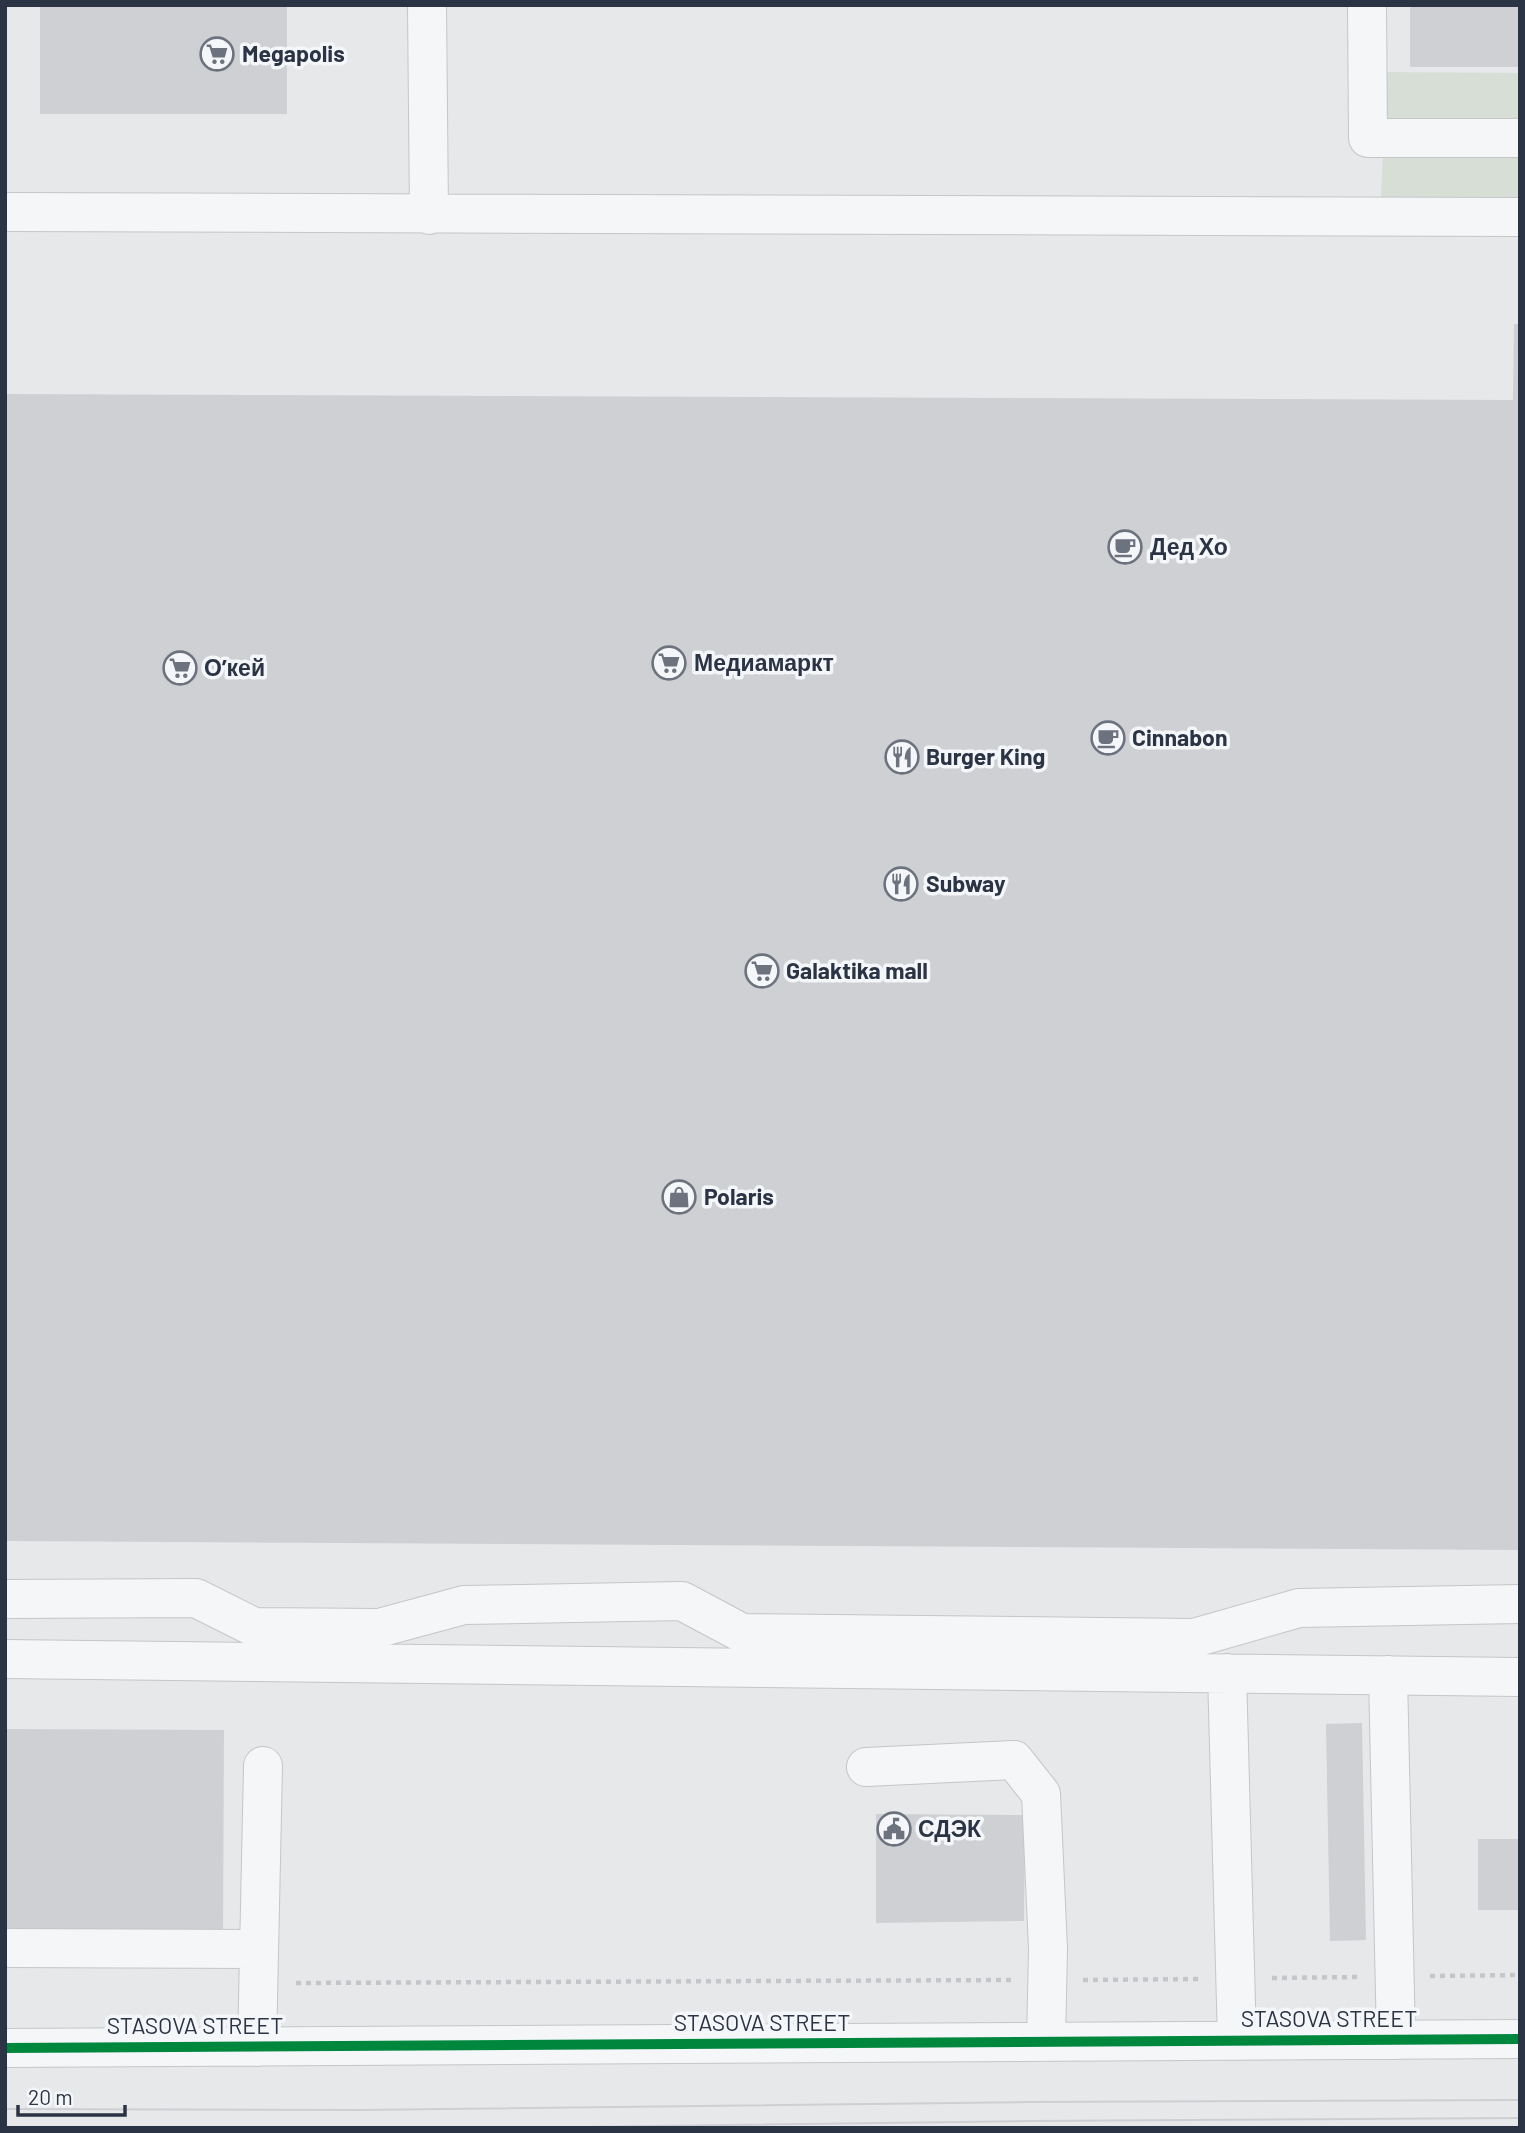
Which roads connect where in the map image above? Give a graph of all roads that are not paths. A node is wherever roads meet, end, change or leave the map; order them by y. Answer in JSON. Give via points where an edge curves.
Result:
{"nodes":[{"id":1,"x":428,"y":5,"type":"edge"},
{"id":2,"x":1367,"y":5,"type":"edge"},
{"id":3,"x":1520,"y":138,"type":"edge"},
{"id":4,"x":5,"y":212,"type":"edge"},
{"id":5,"x":429,"y":215,"type":"junction"},
{"id":6,"x":1520,"y":218,"type":"edge"},
{"id":7,"x":5,"y":1599,"type":"edge"},
{"id":8,"x":1520,"y":1604,"type":"edge"},
{"id":9,"x":5,"y":1659,"type":"edge"},
{"id":10,"x":1227,"y":1673,"type":"junction"},
{"id":11,"x":1388,"y":1675,"type":"junction"},
{"id":12,"x":1520,"y":1677,"type":"edge"},
{"id":13,"x":263,"y":1766,"type":"dead end"},
{"id":14,"x":866,"y":1768,"type":"dead end"},
{"id":15,"x":5,"y":1948,"type":"edge"},
{"id":16,"x":258,"y":1966,"type":"junction"},
{"id":17,"x":1520,"y":2039,"type":"edge"},
{"id":18,"x":1395,"y":2040,"type":"junction"},
{"id":19,"x":1237,"y":2041,"type":"junction"},
{"id":20,"x":1046,"y":2042,"type":"junction"},
{"id":21,"x":5,"y":2048,"type":"edge"},
{"id":22,"x":257,"y":2048,"type":"junction"}],
"edges":[{"from":1,"to":5,"type":"street"},
{"from":2,"to":3,"type":"street","via":[[1368,138]]},
{"from":4,"to":5,"type":"street"},
{"from":5,"to":6,"type":"street"},
{"from":7,"to":8,"type":"street","via":[[196,1598],[254,1628],[379,1628],[464,1605],[682,1601],[742,1633],[1195,1638],[1299,1608]]},
{"from":9,"to":10,"type":"street"},
{"from":10,"to":11,"type":"street"},
{"from":10,"to":19,"type":"street"},
{"from":11,"to":12,"type":"street"},
{"from":11,"to":18,"type":"street"},
{"from":13,"to":16,"type":"street"},
{"from":14,"to":20,"type":"street","via":[[1014,1760],[1041,1794],[1048,1949]]},
{"from":15,"to":16,"type":"street"},
{"from":16,"to":22,"type":"street"},
{"from":17,"to":18,"type":"street","name":"STASOVA STREET"},
{"from":18,"to":19,"type":"street","name":"STASOVA STREET"},
{"from":19,"to":20,"type":"street","name":"STASOVA STREET"},
{"from":20,"to":22,"type":"street","name":"STASOVA STREET"},
{"from":21,"to":22,"type":"street","name":"STASOVA STREET"}]}
